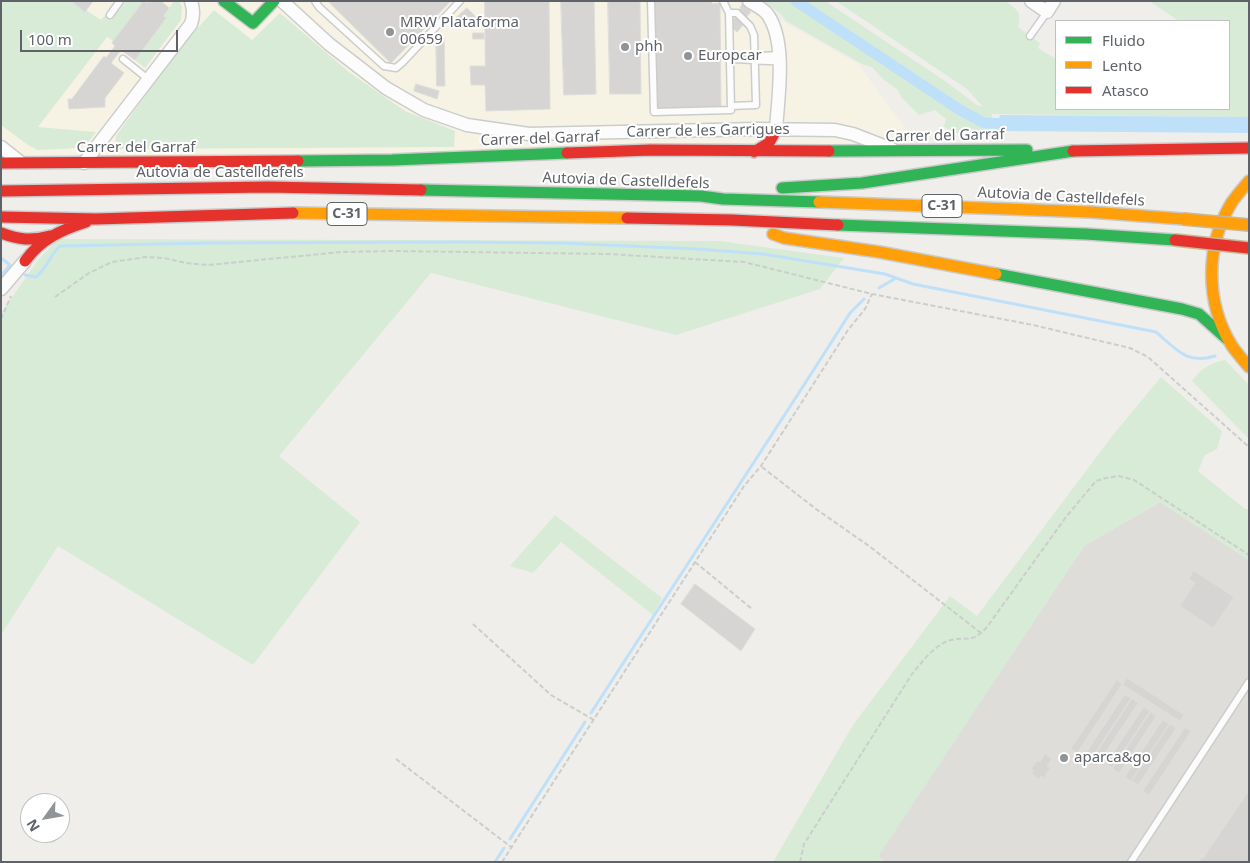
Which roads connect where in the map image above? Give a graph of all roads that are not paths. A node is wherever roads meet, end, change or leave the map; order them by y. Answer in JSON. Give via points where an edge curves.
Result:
{"nodes":[{"id":1,"x":120,"y":1,"type":"edge"},
{"id":2,"x":192,"y":1,"type":"edge"},
{"id":3,"x":224,"y":1,"type":"edge"},
{"id":4,"x":315,"y":1,"type":"edge"},
{"id":5,"x":460,"y":1,"type":"edge"},
{"id":6,"x":651,"y":1,"type":"edge"},
{"id":7,"x":723,"y":1,"type":"edge"},
{"id":8,"x":749,"y":1,"type":"edge"},
{"id":9,"x":1031,"y":1,"type":"edge"},
{"id":10,"x":272,"y":2,"type":"edge"},
{"id":11,"x":1050,"y":7,"type":"edge"},
{"id":12,"x":729,"y":12,"type":"junction"},
{"id":13,"x":110,"y":15,"type":"dead end"},
{"id":14,"x":1030,"y":36,"type":"dead end"},
{"id":15,"x":779,"y":58,"type":"junction"},
{"id":16,"x":123,"y":59,"type":"dead end"},
{"id":17,"x":730,"y":59,"type":"junction"},
{"id":18,"x":756,"y":60,"type":"junction"},
{"id":19,"x":148,"y":79,"type":"junction"},
{"id":20,"x":731,"y":106,"type":"junction"},
{"id":21,"x":776,"y":130,"type":"junction"},
{"id":22,"x":1,"y":148,"type":"edge"},
{"id":23,"x":1249,"y":148,"type":"edge"},
{"id":24,"x":1080,"y":150,"type":"junction"},
{"id":25,"x":754,"y":152,"type":"junction"},
{"id":26,"x":901,"y":152,"type":"junction"},
{"id":27,"x":1,"y":162,"type":"edge"},
{"id":28,"x":20,"y":162,"type":"junction"},
{"id":29,"x":84,"y":163,"type":"junction"},
{"id":30,"x":1249,"y":181,"type":"edge"},
{"id":31,"x":750,"y":188,"type":"dead end"},
{"id":32,"x":768,"y":188,"type":"dead end"},
{"id":33,"x":1,"y":191,"type":"edge"},
{"id":34,"x":701,"y":196,"type":"junction"},
{"id":35,"x":1,"y":217,"type":"edge"},
{"id":36,"x":96,"y":219,"type":"junction"},
{"id":37,"x":732,"y":220,"type":"junction"},
{"id":38,"x":1249,"y":225,"type":"edge"},
{"id":39,"x":2,"y":234,"type":"edge"},
{"id":40,"x":50,"y":236,"type":"junction"},
{"id":41,"x":1249,"y":248,"type":"edge"},
{"id":42,"x":25,"y":261,"type":"junction"},
{"id":43,"x":1,"y":289,"type":"edge"},
{"id":44,"x":1227,"y":339,"type":"junction"},
{"id":45,"x":1249,"y":367,"type":"edge"},
{"id":46,"x":1249,"y":682,"type":"edge"},
{"id":47,"x":1131,"y":862,"type":"edge"}],
"edges":[{"from":1,"to":13,"type":"lane"},
{"from":2,"to":19,"type":"street","via":[[194,17],[191,24]]},
{"from":3,"to":10,"type":"main road","via":[[253,23]]},
{"from":4,"to":5,"type":"lane","via":[[384,66],[396,68]]},
{"from":6,"to":20,"type":"lane","via":[[654,112],[731,110]]},
{"from":7,"to":12,"type":"lane"},
{"from":8,"to":15,"type":"street","via":[[767,13],[776,32]]},
{"from":9,"to":11,"type":"street"},
{"from":10,"to":21,"type":"street","name":"Carrer de les Garrigues","via":[[386,88],[424,110],[467,125],[529,134]]},
{"from":11,"to":14,"type":"lane"},
{"from":12,"to":17,"type":"lane"},
{"from":12,"to":18,"type":"lane","via":[[737,13],[750,26]]},
{"from":15,"to":18,"type":"lane","via":[[760,56]]},
{"from":15,"to":21,"type":"street"},
{"from":16,"to":19,"type":"lane"},
{"from":17,"to":18,"type":"lane"},
{"from":17,"to":20,"type":"lane"},
{"from":18,"to":20,"type":"lane","via":[[756,105]]},
{"from":19,"to":29,"type":"street"},
{"from":21,"to":25,"type":"main road","via":[[768,143]]},
{"from":21,"to":26,"type":"street","name":"Carrer de les Garrigues","via":[[835,130]]},
{"from":22,"to":28,"type":"street"},
{"from":23,"to":24,"type":"main road"},
{"from":24,"to":26,"type":"main road","name":"Carrer del Garraf"},
{"from":24,"to":32,"type":"main road","via":[[907,178]]},
{"from":25,"to":26,"type":"main road","name":"Carrer del Garraf"},
{"from":25,"to":29,"type":"main road","name":"Carrer del Garraf","via":[[651,150],[392,160]]},
{"from":27,"to":28,"type":"main road","name":"Carrer del Garraf"},
{"from":28,"to":29,"type":"main road","name":"Carrer del Garraf"},
{"from":30,"to":44,"type":"main road","via":[[1223,216],[1212,254],[1212,293]]},
{"from":31,"to":34,"type":"main road"},
{"from":33,"to":34,"type":"main road","name":"Autovia de Castelldefels","number":"C-31","via":[[267,187]]},
{"from":34,"to":38,"type":"main road","name":"Autovia de Castelldefels","number":"C-31","bridge":true,"via":[[1090,212]]},
{"from":35,"to":36,"type":"main road","number":"C-31"},
{"from":36,"to":37,"type":"main road","number":"C-31","via":[[270,213]]},
{"from":36,"to":40,"type":"main road"},
{"from":37,"to":41,"type":"main road","number":"C-31","bridge":true,"via":[[1086,234]]},
{"from":37,"to":44,"type":"main road","via":[[784,238],[880,252],[1182,309],[1199,314]]},
{"from":39,"to":40,"type":"main road","via":[[24,241]]},
{"from":39,"to":42,"type":"main road","via":[[20,244]]},
{"from":40,"to":42,"type":"main road"},
{"from":42,"to":43,"type":"street"},
{"from":44,"to":45,"type":"main road"},
{"from":46,"to":47,"type":"lane"}]}
